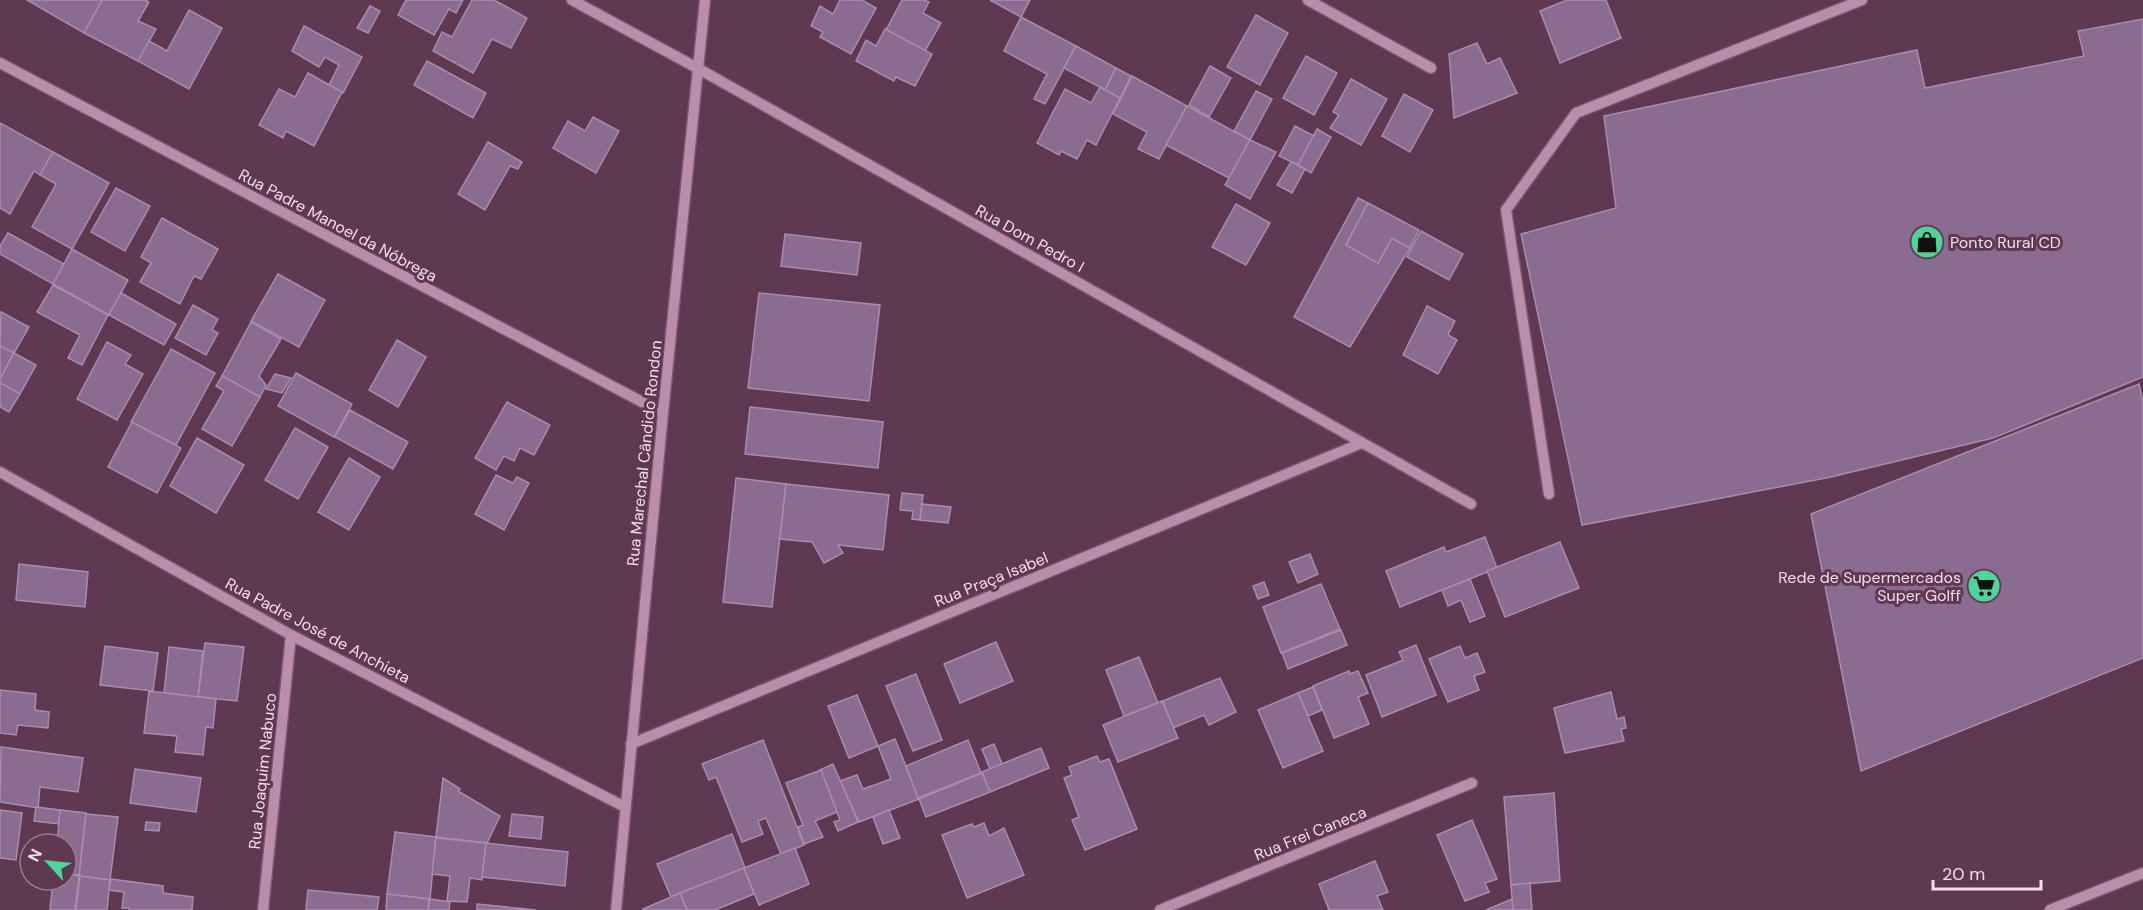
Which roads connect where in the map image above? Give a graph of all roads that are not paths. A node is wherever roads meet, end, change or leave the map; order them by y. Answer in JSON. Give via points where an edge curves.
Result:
{"nodes":[{"id":1,"x":572,"y":0,"type":"edge"},
{"id":2,"x":705,"y":0,"type":"edge"},
{"id":3,"x":1308,"y":0,"type":"edge"},
{"id":4,"x":1862,"y":0,"type":"edge"},
{"id":5,"x":0,"y":63,"type":"edge"},
{"id":6,"x":1431,"y":68,"type":"dead end"},
{"id":7,"x":699,"y":69,"type":"junction"},
{"id":8,"x":663,"y":413,"type":"junction"},
{"id":9,"x":1362,"y":443,"type":"junction"},
{"id":10,"x":0,"y":472,"type":"edge"},
{"id":11,"x":1549,"y":494,"type":"dead end"},
{"id":12,"x":1471,"y":504,"type":"dead end"},
{"id":13,"x":291,"y":635,"type":"junction"},
{"id":14,"x":631,"y":744,"type":"junction"},
{"id":15,"x":1472,"y":783,"type":"dead end"},
{"id":16,"x":625,"y":807,"type":"junction"},
{"id":17,"x":2143,"y":873,"type":"edge"},
{"id":18,"x":263,"y":910,"type":"edge"},
{"id":19,"x":616,"y":910,"type":"edge"},
{"id":20,"x":1160,"y":910,"type":"edge"},
{"id":21,"x":2050,"y":910,"type":"edge"}],
"edges":[{"from":1,"to":7,"type":"street","name":"Rua Dom Pedro I"},
{"from":2,"to":7,"type":"street","name":"Rua Marechal Cândido Rondon"},
{"from":3,"to":6,"type":"street"},
{"from":4,"to":11,"type":"street","via":[[1576,113],[1506,210]]},
{"from":5,"to":8,"type":"street","name":"Rua Padre Manoel da Nóbrega"},
{"from":7,"to":8,"type":"street","name":"Rua Marechal Cândido Rondon"},
{"from":7,"to":9,"type":"street","name":"Rua Dom Pedro I"},
{"from":8,"to":14,"type":"street","name":"Rua Marechal Cândido Rondon"},
{"from":9,"to":12,"type":"street","name":"Rua Dom Pedro I"},
{"from":9,"to":14,"type":"street","name":"Rua Praça Isabel"},
{"from":10,"to":13,"type":"street","name":"Rua Padre José de Anchieta"},
{"from":13,"to":16,"type":"street","name":"Rua Padre José de Anchieta"},
{"from":13,"to":18,"type":"street","name":"Rua Joaquim Nabuco"},
{"from":14,"to":16,"type":"street","name":"Rua Marechal Cândido Rondon"},
{"from":15,"to":20,"type":"street","name":"Rua Frei Caneca"},
{"from":16,"to":19,"type":"street","name":"Rua Marechal Cândido Rondon"},
{"from":17,"to":21,"type":"street"}]}
